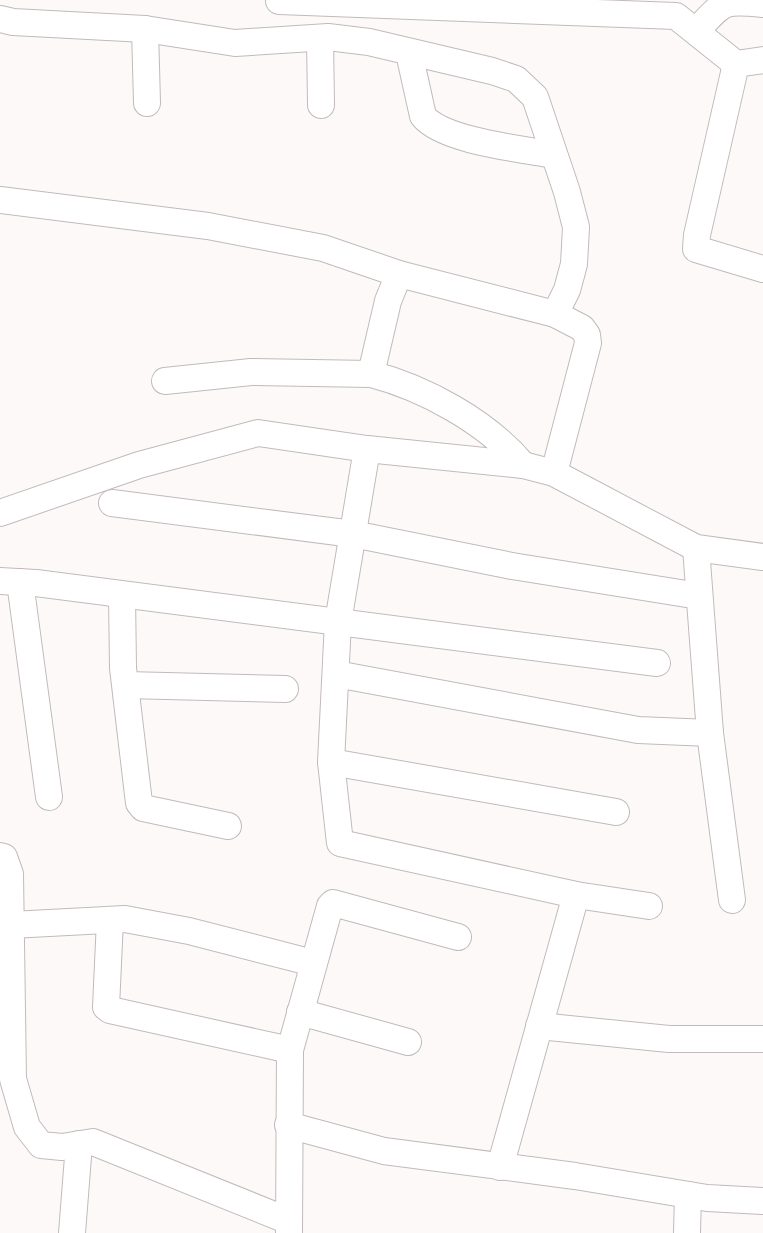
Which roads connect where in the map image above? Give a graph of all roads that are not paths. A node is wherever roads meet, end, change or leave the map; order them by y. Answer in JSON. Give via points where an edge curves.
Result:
{"nodes":[{"id":1,"x":279,"y":1,"type":"edge"},
{"id":2,"x":763,"y":4,"type":"edge"},
{"id":3,"x":0,"y":18,"type":"edge"},
{"id":4,"x":145,"y":29,"type":"junction"},
{"id":5,"x":696,"y":31,"type":"junction"},
{"id":6,"x":320,"y":38,"type":"junction"},
{"id":7,"x":409,"y":53,"type":"junction"},
{"id":8,"x":763,"y":60,"type":"edge"},
{"id":9,"x":736,"y":64,"type":"junction"},
{"id":10,"x":147,"y":103,"type":"dead end"},
{"id":11,"x":321,"y":105,"type":"dead end"},
{"id":12,"x":554,"y":156,"type":"junction"},
{"id":13,"x":0,"y":200,"type":"edge"},
{"id":14,"x":763,"y":269,"type":"edge"},
{"id":15,"x":400,"y":274,"type":"junction"},
{"id":16,"x":555,"y":314,"type":"junction"},
{"id":17,"x":371,"y":374,"type":"junction"},
{"id":18,"x":165,"y":382,"type":"dead end"},
{"id":19,"x":367,"y":449,"type":"junction"},
{"id":20,"x":523,"y":465,"type":"junction"},
{"id":21,"x":554,"y":473,"type":"junction"},
{"id":22,"x":112,"y":503,"type":"dead end"},
{"id":23,"x":0,"y":512,"type":"edge"},
{"id":24,"x":353,"y":534,"type":"junction"},
{"id":25,"x":696,"y":548,"type":"junction"},
{"id":26,"x":763,"y":557,"type":"edge"},
{"id":27,"x":10,"y":582,"type":"edge"},
{"id":28,"x":122,"y":595,"type":"junction"},
{"id":29,"x":699,"y":596,"type":"junction"},
{"id":30,"x":338,"y":622,"type":"junction"},
{"id":31,"x":657,"y":663,"type":"dead end"},
{"id":32,"x":336,"y":674,"type":"junction"},
{"id":33,"x":126,"y":685,"type":"junction"},
{"id":34,"x":286,"y":689,"type":"dead end"},
{"id":35,"x":710,"y":733,"type":"junction"},
{"id":36,"x":331,"y":762,"type":"junction"},
{"id":37,"x":49,"y":797,"type":"dead end"},
{"id":38,"x":616,"y":812,"type":"dead end"},
{"id":39,"x":228,"y":826,"type":"dead end"},
{"id":40,"x":0,"y":856,"type":"edge"},
{"id":41,"x":576,"y":895,"type":"junction"},
{"id":42,"x":732,"y":900,"type":"dead end"},
{"id":43,"x":649,"y":906,"type":"dead end"},
{"id":44,"x":110,"y":920,"type":"junction"},
{"id":45,"x":11,"y":925,"type":"junction"},
{"id":46,"x":458,"y":937,"type":"dead end"},
{"id":47,"x":312,"y":963,"type":"junction"},
{"id":48,"x":300,"y":1012,"type":"junction"},
{"id":49,"x":539,"y":1026,"type":"junction"},
{"id":50,"x":763,"y":1039,"type":"edge"},
{"id":51,"x":408,"y":1042,"type":"dead end"},
{"id":52,"x":290,"y":1050,"type":"junction"},
{"id":53,"x":288,"y":1125,"type":"junction"},
{"id":54,"x":79,"y":1144,"type":"junction"},
{"id":55,"x":500,"y":1167,"type":"junction"},
{"id":56,"x":688,"y":1195,"type":"junction"},
{"id":57,"x":763,"y":1201,"type":"edge"},
{"id":58,"x":289,"y":1227,"type":"edge"},
{"id":59,"x":72,"y":1233,"type":"edge"},
{"id":60,"x":687,"y":1233,"type":"edge"}],
"edges":[{"from":1,"to":5,"type":"street","via":[[668,15],[676,16]]},
{"from":2,"to":5,"type":"street","via":[[723,4]]},
{"from":3,"to":4,"type":"street","via":[[13,22]]},
{"from":4,"to":6,"type":"street","via":[[236,43]]},
{"from":4,"to":10,"type":"street"},
{"from":5,"to":9,"type":"street"},
{"from":6,"to":7,"type":"street","via":[[369,42]]},
{"from":6,"to":11,"type":"street"},
{"from":7,"to":12,"type":"street","via":[[516,79],[535,97]]},
{"from":7,"to":12,"type":"street","via":[[423,116],[429,124],[465,137]]},
{"from":8,"to":9,"type":"street"},
{"from":9,"to":14,"type":"street","via":[[696,234],[696,249]]},
{"from":12,"to":16,"type":"street","via":[[576,228],[574,264],[567,290]]},
{"from":13,"to":15,"type":"street","via":[[208,226],[323,248]]},
{"from":15,"to":16,"type":"street"},
{"from":15,"to":17,"type":"street","via":[[388,301]]},
{"from":16,"to":21,"type":"street","via":[[582,328],[588,343]]},
{"from":17,"to":18,"type":"street","via":[[251,372]]},
{"from":17,"to":20,"type":"street","via":[[399,381],[484,428]]},
{"from":19,"to":20,"type":"street"},
{"from":19,"to":23,"type":"street","via":[[258,433],[139,464]]},
{"from":19,"to":24,"type":"street"},
{"from":20,"to":21,"type":"street"},
{"from":21,"to":25,"type":"street"},
{"from":22,"to":24,"type":"street"},
{"from":24,"to":29,"type":"street","via":[[512,566]]},
{"from":24,"to":30,"type":"street"},
{"from":25,"to":26,"type":"street"},
{"from":25,"to":29,"type":"street"},
{"from":27,"to":28,"type":"street"},
{"from":27,"to":37,"type":"street"},
{"from":28,"to":30,"type":"street"},
{"from":28,"to":33,"type":"street"},
{"from":29,"to":35,"type":"street"},
{"from":30,"to":31,"type":"street"},
{"from":30,"to":32,"type":"street"},
{"from":32,"to":35,"type":"street","via":[[638,730]]},
{"from":32,"to":36,"type":"street"},
{"from":33,"to":34,"type":"street"},
{"from":33,"to":39,"type":"street","via":[[139,803],[143,808]]},
{"from":35,"to":42,"type":"street"},
{"from":36,"to":38,"type":"street"},
{"from":36,"to":41,"type":"street","via":[[340,843]]},
{"from":40,"to":45,"type":"street","via":[[4,857],[10,874]]},
{"from":41,"to":43,"type":"street"},
{"from":41,"to":49,"type":"street"},
{"from":44,"to":45,"type":"street"},
{"from":44,"to":47,"type":"street","via":[[125,919],[189,931]]},
{"from":44,"to":52,"type":"street","via":[[106,1007],[110,1010]]},
{"from":45,"to":54,"type":"street","via":[[13,1078],[27,1128],[41,1145],[62,1147]]},
{"from":46,"to":47,"type":"street","via":[[333,904]]},
{"from":47,"to":48,"type":"street"},
{"from":48,"to":51,"type":"street"},
{"from":48,"to":52,"type":"street"},
{"from":49,"to":50,"type":"street","via":[[669,1039]]},
{"from":49,"to":55,"type":"street"},
{"from":52,"to":53,"type":"street"},
{"from":53,"to":55,"type":"street","via":[[384,1151]]},
{"from":53,"to":58,"type":"street"},
{"from":54,"to":58,"type":"street","via":[[93,1142],[128,1154]]},
{"from":54,"to":59,"type":"street"},
{"from":55,"to":56,"type":"street"},
{"from":56,"to":57,"type":"street"},
{"from":56,"to":60,"type":"street"}]}
